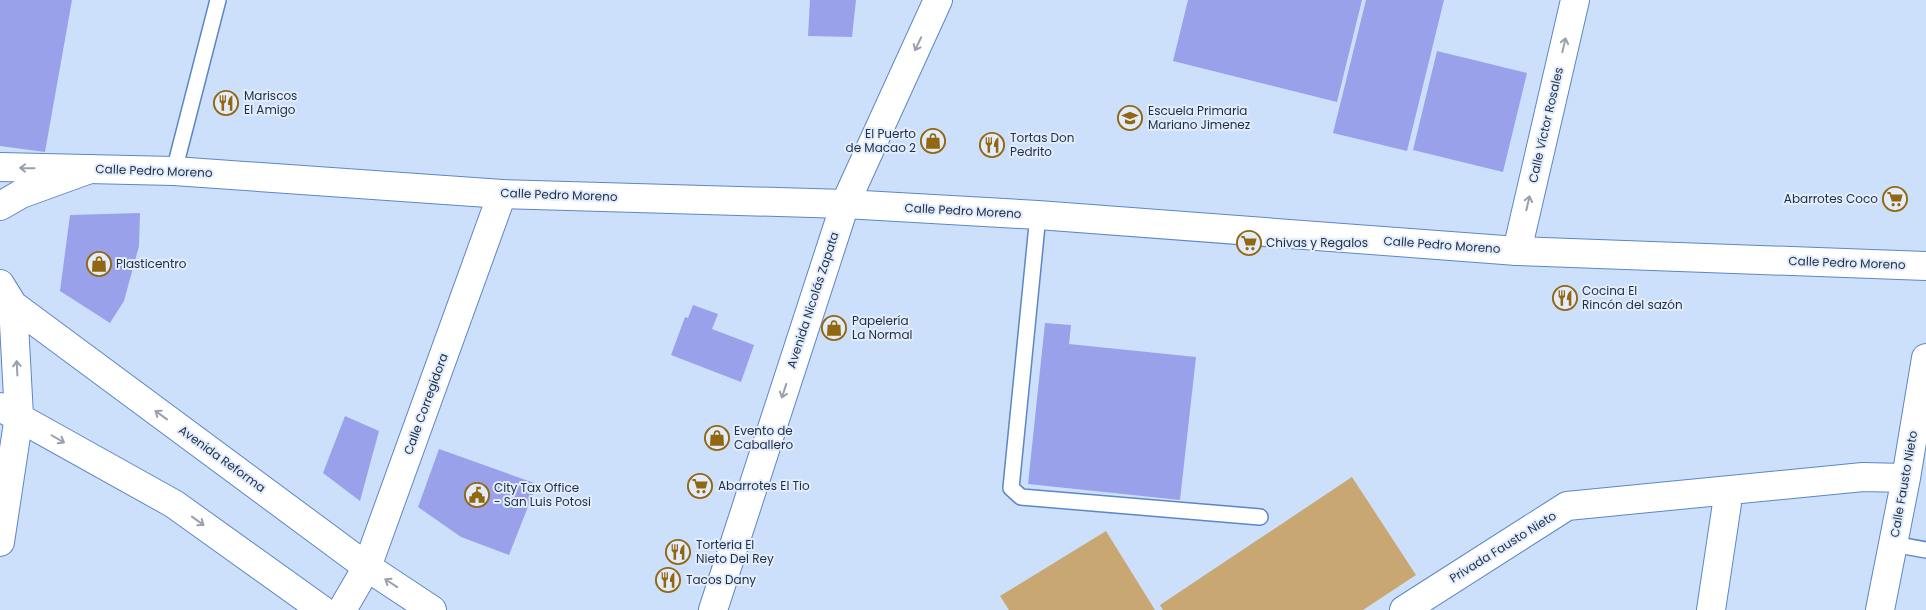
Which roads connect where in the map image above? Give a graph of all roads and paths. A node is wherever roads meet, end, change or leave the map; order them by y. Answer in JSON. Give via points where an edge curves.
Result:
{"nodes":[{"id":1,"x":218,"y":0,"type":"edge"},
{"id":2,"x":938,"y":0,"type":"edge"},
{"id":3,"x":1575,"y":0,"type":"edge"},
{"id":4,"x":0,"y":167,"type":"edge"},
{"id":5,"x":90,"y":169,"type":"junction"},
{"id":6,"x":174,"y":171,"type":"junction"},
{"id":7,"x":502,"y":194,"type":"junction"},
{"id":8,"x":845,"y":204,"type":"junction"},
{"id":9,"x":0,"y":206,"type":"edge"},
{"id":10,"x":1038,"y":215,"type":"junction"},
{"id":11,"x":1517,"y":251,"type":"junction"},
{"id":12,"x":1926,"y":266,"type":"edge"},
{"id":13,"x":7,"y":295,"type":"edge"},
{"id":14,"x":1926,"y":358,"type":"edge"},
{"id":15,"x":10,"y":412,"type":"edge"},
{"id":16,"x":1906,"y":478,"type":"junction"},
{"id":17,"x":1729,"y":490,"type":"junction"},
{"id":18,"x":1260,"y":516,"type":"dead end"},
{"id":19,"x":0,"y":542,"type":"edge"},
{"id":20,"x":1893,"y":544,"type":"junction"},
{"id":21,"x":1926,"y":550,"type":"edge"},
{"id":22,"x":367,"y":567,"type":"junction"},
{"id":23,"x":322,"y":610,"type":"edge"},
{"id":24,"x":342,"y":610,"type":"edge"},
{"id":25,"x":432,"y":610,"type":"edge"},
{"id":26,"x":713,"y":610,"type":"edge"},
{"id":27,"x":1404,"y":610,"type":"edge"},
{"id":28,"x":1711,"y":610,"type":"edge"},
{"id":29,"x":1880,"y":610,"type":"edge"}],
"edges":[{"from":1,"to":6,"type":"lane"},
{"from":2,"to":8,"type":"street","name":"Avenida Nicolás Zapata","one_way":true},
{"from":11,"to":3,"type":"street","name":"Calle Víctor Rosales","one_way":true},
{"from":5,"to":4,"type":"street","name":"Calle Pedro Moreno","one_way":true},
{"from":5,"to":6,"type":"street","name":"Calle Pedro Moreno"},
{"from":5,"to":9,"type":"street","via":[[22,194]]},
{"from":6,"to":7,"type":"street","name":"Calle Pedro Moreno"},
{"from":7,"to":8,"type":"street","name":"Calle Pedro Moreno"},
{"from":7,"to":22,"type":"street","name":"Calle Corregidora"},
{"from":8,"to":10,"type":"street","name":"Calle Pedro Moreno"},
{"from":8,"to":26,"type":"street","name":"Avenida Nicolás Zapata","one_way":true},
{"from":10,"to":11,"type":"street","name":"Calle Pedro Moreno"},
{"from":10,"to":18,"type":"lane","via":[[1011,488],[1021,497]]},
{"from":11,"to":12,"type":"street","name":"Calle Pedro Moreno"},
{"from":15,"to":13,"type":"street","one_way":true},
{"from":22,"to":13,"type":"street","name":"Avenida Reforma","one_way":true},
{"from":14,"to":16,"type":"street","name":"Calle Fausto Nieto"},
{"from":15,"to":19,"type":"street"},
{"from":15,"to":23,"type":"street","one_way":true,"via":[[174,504]]},
{"from":16,"to":17,"type":"street","name":"Privada Fausto Nieto","via":[[1863,477]]},
{"from":16,"to":20,"type":"street","name":"Calle Fausto Nieto"},
{"from":17,"to":27,"type":"street","name":"Privada Fausto Nieto","via":[[1567,506]]},
{"from":17,"to":28,"type":"street"},
{"from":20,"to":21,"type":"lane"},
{"from":20,"to":29,"type":"street","name":"Calle Fausto Nieto"},
{"from":22,"to":24,"type":"street","name":"Calle Corregidora"},
{"from":25,"to":22,"type":"street","name":"Avenida Reforma","one_way":true}]}
